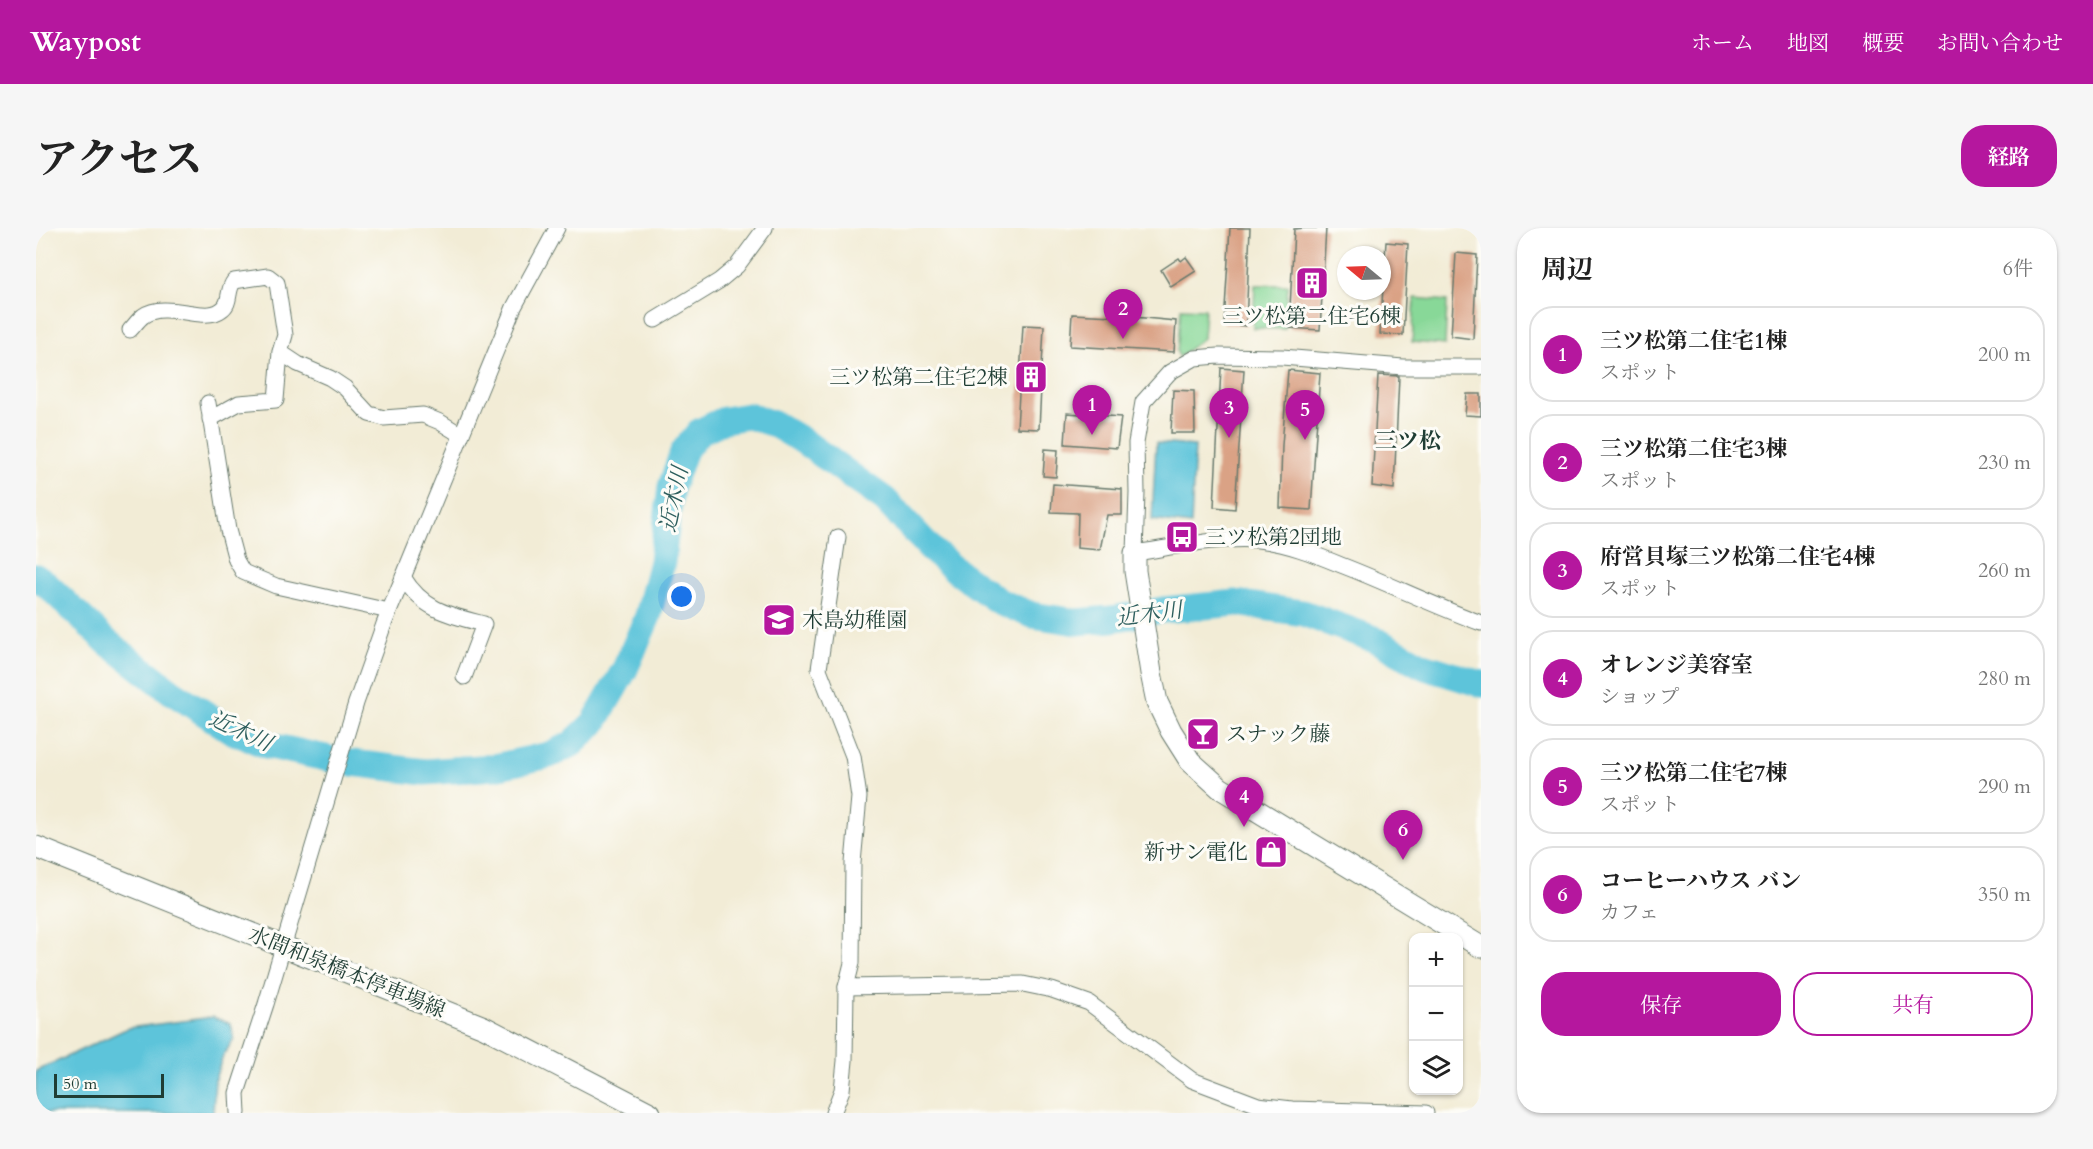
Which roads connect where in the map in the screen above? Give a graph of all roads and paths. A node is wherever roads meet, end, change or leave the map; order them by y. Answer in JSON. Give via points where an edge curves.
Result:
{"nodes":[{"id":1,"x":557,"y":228,"type":"edge"},
{"id":2,"x":765,"y":228,"type":"edge"},
{"id":3,"x":655,"y":320,"type":"dead end"},
{"id":4,"x":130,"y":330,"type":"dead end"},
{"id":5,"x":280,"y":352,"type":"junction"},
{"id":6,"x":1481,"y":367,"type":"edge"},
{"id":7,"x":208,"y":403,"type":"dead end"},
{"id":8,"x":210,"y":419,"type":"junction"},
{"id":9,"x":461,"y":435,"type":"junction"},
{"id":10,"x":838,"y":537,"type":"dead end"},
{"id":11,"x":1135,"y":562,"type":"junction"},
{"id":12,"x":403,"y":576,"type":"junction"},
{"id":13,"x":389,"y":611,"type":"junction"},
{"id":14,"x":1481,"y":623,"type":"edge"},
{"id":15,"x":464,"y":677,"type":"dead end"},
{"id":16,"x":36,"y":847,"type":"edge"},
{"id":17,"x":283,"y":947,"type":"junction"},
{"id":18,"x":1481,"y":947,"type":"edge"},
{"id":19,"x":846,"y":987,"type":"junction"},
{"id":20,"x":238,"y":1113,"type":"edge"},
{"id":21,"x":650,"y":1113,"type":"edge"},
{"id":22,"x":832,"y":1113,"type":"edge"},
{"id":23,"x":1398,"y":1113,"type":"edge"},
{"id":24,"x":1426,"y":1113,"type":"edge"}],
"edges":[{"from":1,"to":9,"type":"street","via":[[514,307]]},
{"from":2,"to":3,"type":"street","via":[[737,266]]},
{"from":4,"to":5,"type":"street","via":[[143,316],[153,312],[220,311],[228,303],[229,287],[234,281],[268,276],[277,283],[282,314],[285,335]]},
{"from":5,"to":8,"type":"street","via":[[276,400],[239,403]]},
{"from":5,"to":9,"type":"street","via":[[345,388],[369,414],[384,418],[423,415]]},
{"from":6,"to":11,"type":"street","via":[[1403,367],[1218,356],[1195,358],[1170,372],[1143,402],[1136,443]]},
{"from":7,"to":8,"type":"street"},
{"from":8,"to":13,"type":"street","via":[[228,530],[243,572],[276,586]]},
{"from":9,"to":12,"type":"street"},
{"from":10,"to":19,"type":"street","via":[[819,669],[853,756],[859,797],[852,863],[852,963]]},
{"from":11,"to":14,"type":"street","via":[[1219,540],[1258,540],[1314,554]]},
{"from":11,"to":18,"type":"main road","via":[[1157,702],[1190,761],[1220,788]]},
{"from":12,"to":13,"type":"street"},
{"from":12,"to":15,"type":"street","via":[[426,605],[484,624]]},
{"from":13,"to":17,"type":"street","via":[[356,703]]},
{"from":16,"to":17,"type":"main road","name":"水間和泉橋本停車場線"},
{"from":17,"to":20,"type":"street","via":[[237,1093]]},
{"from":17,"to":21,"type":"main road","name":"水間和泉橋本停車場線","via":[[484,1028]]},
{"from":19,"to":22,"type":"street","via":[[842,1090]]},
{"from":19,"to":23,"type":"street","via":[[1023,984],[1052,990],[1089,1003],[1192,1080],[1258,1105]]},
{"from":23,"to":24,"type":"street"}]}
